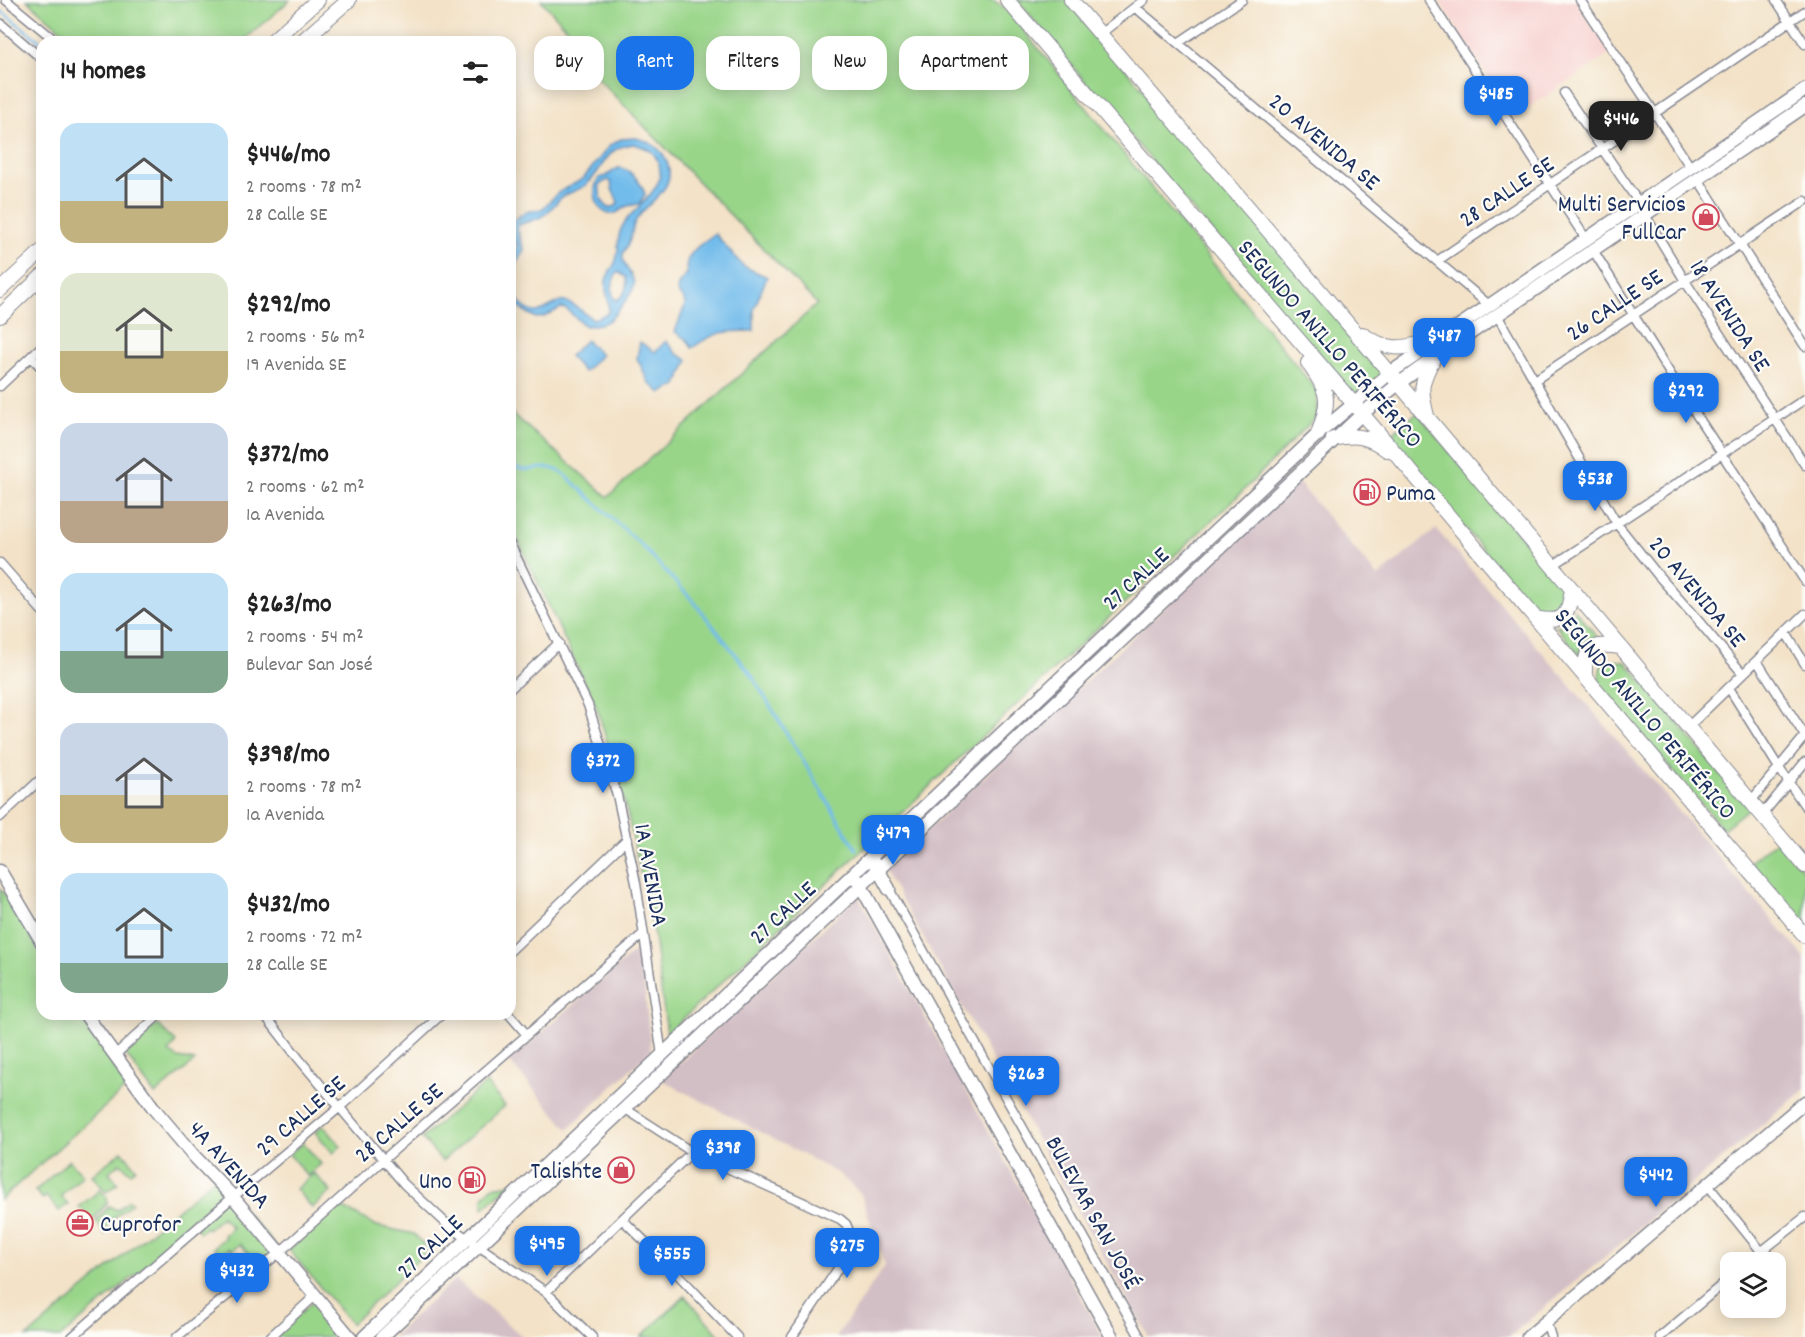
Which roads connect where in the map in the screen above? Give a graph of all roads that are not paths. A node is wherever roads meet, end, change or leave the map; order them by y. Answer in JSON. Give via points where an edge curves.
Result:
{"nodes":[{"id":1,"x":6,"y":0,"type":"edge"},
{"id":2,"x":318,"y":0,"type":"edge"},
{"id":3,"x":349,"y":0,"type":"edge"},
{"id":4,"x":1007,"y":0,"type":"edge"},
{"id":5,"x":1071,"y":0,"type":"edge"},
{"id":6,"x":1144,"y":0,"type":"edge"},
{"id":7,"x":1242,"y":0,"type":"edge"},
{"id":8,"x":1429,"y":0,"type":"edge"},
{"id":9,"x":1580,"y":0,"type":"edge"},
{"id":10,"x":1776,"y":0,"type":"edge"},
{"id":11,"x":1135,"y":7,"type":"junction"},
{"id":12,"x":1805,"y":11,"type":"edge"},
{"id":13,"x":1790,"y":21,"type":"junction"},
{"id":14,"x":0,"y":23,"type":"edge"},
{"id":15,"x":1100,"y":34,"type":"junction"},
{"id":16,"x":50,"y":36,"type":"edge"},
{"id":17,"x":278,"y":36,"type":"edge"},
{"id":18,"x":308,"y":36,"type":"edge"},
{"id":19,"x":1178,"y":43,"type":"junction"},
{"id":20,"x":1805,"y":44,"type":"edge"},
{"id":21,"x":36,"y":54,"type":"edge"},
{"id":22,"x":1805,"y":90,"type":"edge"},
{"id":23,"x":1564,"y":93,"type":"dead end"},
{"id":24,"x":1805,"y":106,"type":"edge"},
{"id":25,"x":1654,"y":113,"type":"junction"},
{"id":26,"x":1602,"y":148,"type":"junction"},
{"id":27,"x":1691,"y":168,"type":"junction"},
{"id":28,"x":1698,"y":179,"type":"junction"},
{"id":29,"x":1550,"y":184,"type":"junction"},
{"id":30,"x":1805,"y":201,"type":"edge"},
{"id":31,"x":1639,"y":203,"type":"junction"},
{"id":32,"x":1645,"y":214,"type":"junction"},
{"id":33,"x":1586,"y":239,"type":"junction"},
{"id":34,"x":1740,"y":244,"type":"junction"},
{"id":35,"x":1593,"y":250,"type":"junction"},
{"id":36,"x":36,"y":257,"type":"edge"},
{"id":37,"x":1437,"y":261,"type":"junction"},
{"id":38,"x":1685,"y":281,"type":"junction"},
{"id":39,"x":36,"y":282,"type":"edge"},
{"id":40,"x":0,"y":290,"type":"edge"},
{"id":41,"x":1262,"y":297,"type":"junction"},
{"id":42,"x":1493,"y":310,"type":"junction"},
{"id":43,"x":1633,"y":315,"type":"junction"},
{"id":44,"x":0,"y":316,"type":"edge"},
{"id":45,"x":1348,"y":325,"type":"junction"},
{"id":46,"x":1439,"y":339,"type":"junction"},
{"id":47,"x":1805,"y":346,"type":"edge"},
{"id":48,"x":36,"y":352,"type":"edge"},
{"id":49,"x":31,"y":357,"type":"junction"},
{"id":50,"x":1434,"y":358,"type":"junction"},
{"id":51,"x":36,"y":362,"type":"edge"},
{"id":52,"x":1394,"y":378,"type":"junction"},
{"id":53,"x":1535,"y":380,"type":"junction"},
{"id":54,"x":0,"y":386,"type":"edge"},
{"id":55,"x":1805,"y":399,"type":"edge"},
{"id":56,"x":1357,"y":408,"type":"junction"},
{"id":57,"x":1775,"y":420,"type":"junction"},
{"id":58,"x":1429,"y":421,"type":"junction"},
{"id":59,"x":1318,"y":434,"type":"junction"},
{"id":60,"x":1334,"y":439,"type":"junction"},
{"id":61,"x":1722,"y":455,"type":"junction"},
{"id":62,"x":1402,"y":461,"type":"junction"},
{"id":63,"x":1805,"y":465,"type":"edge"},
{"id":64,"x":1617,"y":524,"type":"junction"},
{"id":65,"x":516,"y":556,"type":"edge"},
{"id":66,"x":0,"y":563,"type":"edge"},
{"id":67,"x":1552,"y":566,"type":"junction"},
{"id":68,"x":1805,"y":581,"type":"edge"},
{"id":69,"x":1572,"y":590,"type":"junction"},
{"id":70,"x":36,"y":604,"type":"edge"},
{"id":71,"x":1805,"y":615,"type":"edge"},
{"id":72,"x":1536,"y":618,"type":"junction"},
{"id":73,"x":1786,"y":633,"type":"junction"},
{"id":74,"x":559,"y":643,"type":"junction"},
{"id":75,"x":1620,"y":647,"type":"junction"},
{"id":76,"x":1757,"y":661,"type":"junction"},
{"id":77,"x":1805,"y":664,"type":"edge"},
{"id":78,"x":1743,"y":674,"type":"junction"},
{"id":79,"x":1585,"y":677,"type":"junction"},
{"id":80,"x":516,"y":683,"type":"edge"},
{"id":81,"x":1729,"y":688,"type":"junction"},
{"id":82,"x":1688,"y":727,"type":"junction"},
{"id":83,"x":1805,"y":736,"type":"edge"},
{"id":84,"x":1805,"y":762,"type":"edge"},
{"id":85,"x":1779,"y":768,"type":"junction"},
{"id":86,"x":1790,"y":783,"type":"junction"},
{"id":87,"x":36,"y":784,"type":"edge"},
{"id":88,"x":1751,"y":801,"type":"junction"},
{"id":89,"x":1805,"y":806,"type":"edge"},
{"id":90,"x":1762,"y":815,"type":"junction"},
{"id":91,"x":0,"y":817,"type":"edge"},
{"id":92,"x":627,"y":839,"type":"junction"},
{"id":93,"x":871,"y":857,"type":"junction"},
{"id":94,"x":1805,"y":866,"type":"edge"},
{"id":95,"x":878,"y":869,"type":"junction"},
{"id":96,"x":0,"y":871,"type":"edge"},
{"id":97,"x":854,"y":873,"type":"junction"},
{"id":98,"x":861,"y":885,"type":"junction"},
{"id":99,"x":889,"y":889,"type":"joint"},
{"id":100,"x":36,"y":932,"type":"edge"},
{"id":101,"x":643,"y":934,"type":"junction"},
{"id":102,"x":1805,"y":936,"type":"edge"},
{"id":103,"x":516,"y":945,"type":"edge"},
{"id":104,"x":89,"y":1020,"type":"edge"},
{"id":105,"x":153,"y":1020,"type":"edge"},
{"id":106,"x":269,"y":1020,"type":"edge"},
{"id":107,"x":435,"y":1020,"type":"edge"},
{"id":108,"x":514,"y":1020,"type":"edge"},
{"id":109,"x":527,"y":1035,"type":"junction"},
{"id":110,"x":662,"y":1054,"type":"junction"},
{"id":111,"x":115,"y":1055,"type":"junction"},
{"id":112,"x":1805,"y":1102,"type":"edge"},
{"id":113,"x":340,"y":1107,"type":"junction"},
{"id":114,"x":624,"y":1108,"type":"junction"},
{"id":115,"x":692,"y":1152,"type":"junction"},
{"id":116,"x":383,"y":1160,"type":"junction"},
{"id":117,"x":1707,"y":1185,"type":"junction"},
{"id":118,"x":233,"y":1197,"type":"junction"},
{"id":119,"x":1805,"y":1217,"type":"edge"},
{"id":120,"x":623,"y":1220,"type":"junction"},
{"id":121,"x":467,"y":1239,"type":"junction"},
{"id":122,"x":478,"y":1247,"type":"junction"},
{"id":123,"x":1761,"y":1251,"type":"joint"},
{"id":124,"x":280,"y":1252,"type":"junction"},
{"id":125,"x":1720,"y":1286,"type":"edge"},
{"id":126,"x":546,"y":1293,"type":"junction"},
{"id":127,"x":315,"y":1296,"type":"junction"},
{"id":128,"x":1546,"y":1321,"type":"junction"},
{"id":129,"x":72,"y":1337,"type":"edge"},
{"id":130,"x":177,"y":1337,"type":"edge"},
{"id":131,"x":270,"y":1337,"type":"edge"},
{"id":132,"x":350,"y":1337,"type":"edge"},
{"id":133,"x":364,"y":1337,"type":"edge"},
{"id":134,"x":382,"y":1337,"type":"edge"},
{"id":135,"x":592,"y":1337,"type":"edge"},
{"id":136,"x":737,"y":1337,"type":"edge"},
{"id":137,"x":792,"y":1337,"type":"edge"},
{"id":138,"x":1112,"y":1337,"type":"edge"},
{"id":139,"x":1140,"y":1337,"type":"edge"},
{"id":140,"x":1528,"y":1337,"type":"edge"},
{"id":141,"x":1551,"y":1337,"type":"edge"},
{"id":142,"x":1660,"y":1337,"type":"edge"}],
"edges":[{"from":1,"to":16,"type":"street"},
{"from":2,"to":17,"type":"main road"},
{"from":3,"to":18,"type":"main road"},
{"from":4,"to":41,"type":"main road","name":"SEGUNDO ANILLO PERIFÉRICO"},
{"from":5,"to":15,"type":"main road","name":"SEGUNDO ANILLO PERIFÉRICO"},
{"from":6,"to":11,"type":"street"},
{"from":7,"to":19,"type":"street"},
{"from":8,"to":29,"type":"street"},
{"from":9,"to":25,"type":"street"},
{"from":10,"to":13,"type":"street"},
{"from":11,"to":15,"type":"street"},
{"from":11,"to":19,"type":"street","name":"20 AVENIDA SE"},
{"from":12,"to":13,"type":"street","name":"28 CALLE SE"},
{"from":13,"to":20,"type":"street"},
{"from":13,"to":25,"type":"street","name":"28 CALLE SE"},
{"from":14,"to":21,"type":"street"},
{"from":15,"to":45,"type":"main road","name":"SEGUNDO ANILLO PERIFÉRICO"},
{"from":19,"to":37,"type":"street","name":"20 AVENIDA SE"},
{"from":22,"to":27,"type":"main road"},
{"from":23,"to":26,"type":"street"},
{"from":24,"to":28,"type":"main road"},
{"from":25,"to":26,"type":"street","name":"28 CALLE SE"},
{"from":25,"to":27,"type":"street"},
{"from":26,"to":29,"type":"street","name":"28 CALLE SE"},
{"from":26,"to":31,"type":"street"},
{"from":27,"to":31,"type":"main road"},
{"from":28,"to":32,"type":"main road"},
{"from":28,"to":34,"type":"street"},
{"from":29,"to":33,"type":"street"},
{"from":29,"to":37,"type":"street","name":"28 CALLE SE"},
{"from":30,"to":34,"type":"street","name":"26 CALLE SE"},
{"from":31,"to":33,"type":"main road"},
{"from":32,"to":35,"type":"main road"},
{"from":32,"to":38,"type":"street","name":"18 AVENIDA SE"},
{"from":33,"to":42,"type":"main road"},
{"from":34,"to":38,"type":"street","name":"26 CALLE SE"},
{"from":34,"to":47,"type":"street"},
{"from":35,"to":42,"type":"main road"},
{"from":35,"to":43,"type":"street"},
{"from":36,"to":40,"type":"main road"},
{"from":37,"to":42,"type":"street","name":"20 AVENIDA SE"},
{"from":38,"to":43,"type":"street","name":"26 CALLE SE"},
{"from":38,"to":57,"type":"street","name":"18 AVENIDA SE"},
{"from":39,"to":44,"type":"main road"},
{"from":41,"to":56,"type":"main road","name":"SEGUNDO ANILLO PERIFÉRICO"},
{"from":41,"to":59,"type":"main road","via":[[1324,389],[1327,402]]},
{"from":42,"to":46,"type":"main road"},
{"from":42,"to":50,"type":"main road"},
{"from":42,"to":53,"type":"street","name":"20 AVENIDA SE"},
{"from":43,"to":53,"type":"street","name":"26 CALLE SE"},
{"from":43,"to":61,"type":"street"},
{"from":45,"to":46,"type":"main road","via":[[1383,347]]},
{"from":45,"to":52,"type":"main road","name":"SEGUNDO ANILLO PERIFÉRICO"},
{"from":46,"to":52,"type":"main road"},
{"from":48,"to":49,"type":"street"},
{"from":49,"to":51,"type":"street"},
{"from":49,"to":54,"type":"street"},
{"from":50,"to":52,"type":"main road"},
{"from":50,"to":58,"type":"main road","via":[[1422,387]]},
{"from":52,"to":56,"type":"main road","name":"27 CALLE"},
{"from":52,"to":58,"type":"main road","name":"SEGUNDO ANILLO PERIFÉRICO"},
{"from":53,"to":64,"type":"street","name":"20 AVENIDA SE"},
{"from":55,"to":57,"type":"street"},
{"from":56,"to":59,"type":"main road","name":"27 CALLE"},
{"from":56,"to":60,"type":"main road","name":"27 CALLE"},
{"from":56,"to":62,"type":"main road","name":"SEGUNDO ANILLO PERIFÉRICO"},
{"from":57,"to":61,"type":"street"},
{"from":57,"to":63,"type":"street","name":"18 AVENIDA SE"},
{"from":58,"to":67,"type":"main road","name":"SEGUNDO ANILLO PERIFÉRICO"},
{"from":59,"to":93,"type":"main road","name":"27 CALLE"},
{"from":60,"to":62,"type":"main road","via":[[1360,436],[1376,442]]},
{"from":60,"to":95,"type":"main road","name":"27 CALLE"},
{"from":61,"to":64,"type":"street"},
{"from":61,"to":68,"type":"street"},
{"from":62,"to":72,"type":"main road","name":"SEGUNDO ANILLO PERIFÉRICO"},
{"from":64,"to":67,"type":"street"},
{"from":64,"to":78,"type":"street","name":"20 AVENIDA SE"},
{"from":65,"to":74,"type":"street","name":"1A AVENIDA"},
{"from":66,"to":70,"type":"street"},
{"from":67,"to":69,"type":"main road","name":"SEGUNDO ANILLO PERIFÉRICO"},
{"from":69,"to":72,"type":"main road","via":[[1566,613],[1559,619]]},
{"from":69,"to":75,"type":"main road","name":"SEGUNDO ANILLO PERIFÉRICO"},
{"from":71,"to":73,"type":"street"},
{"from":72,"to":79,"type":"main road","name":"SEGUNDO ANILLO PERIFÉRICO"},
{"from":73,"to":76,"type":"street"},
{"from":73,"to":77,"type":"street"},
{"from":74,"to":80,"type":"street"},
{"from":74,"to":92,"type":"street","name":"1A AVENIDA","via":[[588,705]]},
{"from":75,"to":79,"type":"main road","via":[[1594,646],[1584,660]]},
{"from":75,"to":82,"type":"main road","name":"SEGUNDO ANILLO PERIFÉRICO"},
{"from":76,"to":78,"type":"street"},
{"from":76,"to":83,"type":"street"},
{"from":78,"to":81,"type":"street"},
{"from":79,"to":102,"type":"main road","name":"SEGUNDO ANILLO PERIFÉRICO"},
{"from":81,"to":82,"type":"street"},
{"from":81,"to":85,"type":"street"},
{"from":82,"to":88,"type":"main road","name":"SEGUNDO ANILLO PERIFÉRICO"},
{"from":83,"to":85,"type":"street"},
{"from":84,"to":86,"type":"street"},
{"from":85,"to":86,"type":"street"},
{"from":85,"to":88,"type":"street"},
{"from":86,"to":89,"type":"street"},
{"from":86,"to":90,"type":"street"},
{"from":87,"to":91,"type":"street"},
{"from":88,"to":90,"type":"main road","name":"SEGUNDO ANILLO PERIFÉRICO"},
{"from":90,"to":94,"type":"main road","name":"SEGUNDO ANILLO PERIFÉRICO"},
{"from":92,"to":101,"type":"street","name":"1A AVENIDA"},
{"from":92,"to":103,"type":"street"},
{"from":93,"to":95,"type":"main road","name":"BULEVAR SAN JOSÉ"},
{"from":93,"to":97,"type":"main road","name":"27 CALLE"},
{"from":95,"to":98,"type":"main road","name":"27 CALLE"},
{"from":95,"to":99,"type":"main road","name":"BULEVAR SAN JOSÉ"},
{"from":96,"to":100,"type":"main road"},
{"from":97,"to":98,"type":"main road","name":"BULEVAR SAN JOSÉ"},
{"from":97,"to":110,"type":"main road","name":"27 CALLE"},
{"from":98,"to":114,"type":"main road","name":"27 CALLE"},
{"from":98,"to":138,"type":"main road","name":"BULEVAR SAN JOSÉ"},
{"from":99,"to":139,"type":"street","name":"BULEVAR SAN JOSÉ"},
{"from":101,"to":109,"type":"street","name":"28 CALLE SE"},
{"from":101,"to":110,"type":"street","name":"1A AVENIDA"},
{"from":104,"to":111,"type":"main road","name":"4A AVENIDA"},
{"from":105,"to":111,"type":"street"},
{"from":106,"to":113,"type":"street"},
{"from":107,"to":113,"type":"street","name":"29 CALLE SE"},
{"from":108,"to":109,"type":"street"},
{"from":109,"to":116,"type":"street","name":"28 CALLE SE"},
{"from":110,"to":121,"type":"main road","name":"27 CALLE"},
{"from":111,"to":118,"type":"main road","name":"4A AVENIDA","via":[[155,1110]]},
{"from":112,"to":117,"type":"main road"},
{"from":113,"to":116,"type":"street"},
{"from":113,"to":118,"type":"street","name":"29 CALLE SE"},
{"from":114,"to":115,"type":"street"},
{"from":114,"to":122,"type":"main road","name":"27 CALLE"},
{"from":115,"to":120,"type":"street"},
{"from":115,"to":137,"type":"street","via":[[846,1224],[848,1251]]},
{"from":116,"to":121,"type":"street","via":[[430,1210]]},
{"from":116,"to":124,"type":"street","name":"28 CALLE SE"},
{"from":117,"to":123,"type":"street"},
{"from":117,"to":128,"type":"main road"},
{"from":118,"to":124,"type":"main road","name":"4A AVENIDA"},
{"from":118,"to":129,"type":"street","name":"29 CALLE SE"},
{"from":119,"to":123,"type":"street"},
{"from":120,"to":126,"type":"street"},
{"from":120,"to":136,"type":"street"},
{"from":121,"to":122,"type":"street"},
{"from":121,"to":133,"type":"main road","name":"27 CALLE"},
{"from":122,"to":126,"type":"street"},
{"from":122,"to":134,"type":"main road","name":"27 CALLE"},
{"from":124,"to":127,"type":"main road","name":"4A AVENIDA"},
{"from":124,"to":130,"type":"street","name":"28 CALLE SE"},
{"from":125,"to":142,"type":"street"},
{"from":126,"to":135,"type":"street"},
{"from":127,"to":131,"type":"street"},
{"from":127,"to":132,"type":"main road","name":"4A AVENIDA"},
{"from":128,"to":140,"type":"main road"},
{"from":128,"to":141,"type":"street"}]}
